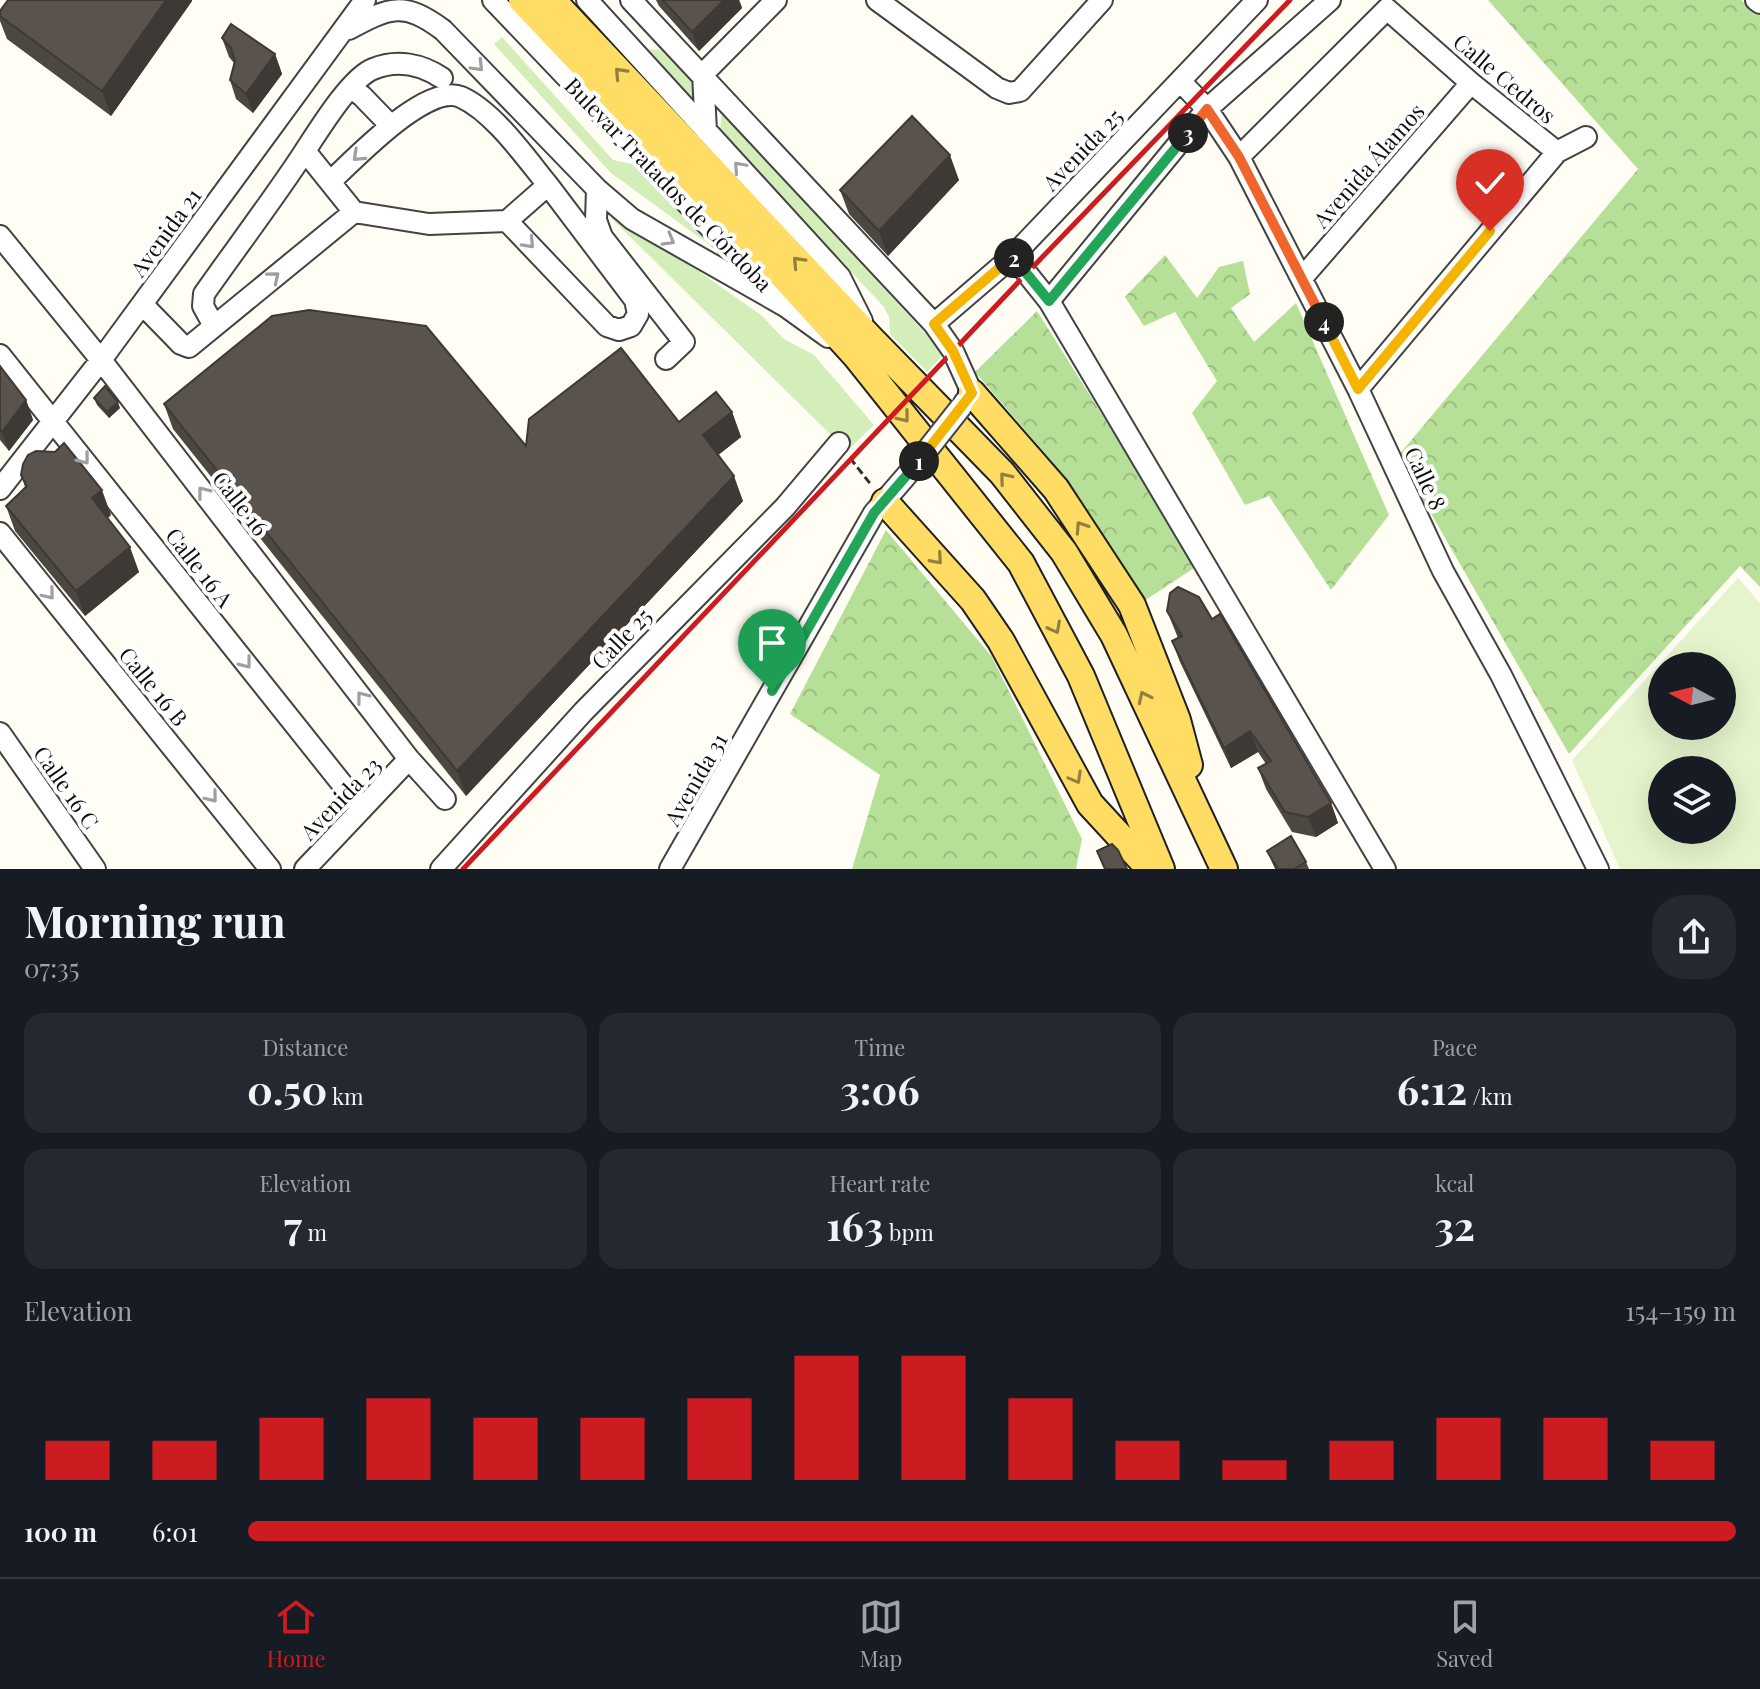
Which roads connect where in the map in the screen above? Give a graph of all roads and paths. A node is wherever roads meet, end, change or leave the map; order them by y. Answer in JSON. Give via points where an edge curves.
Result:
{"nodes":[{"id":1,"x":365,"y":0,"type":"edge"},
{"id":2,"x":413,"y":0,"type":"edge"},
{"id":3,"x":493,"y":0,"type":"edge"},
{"id":4,"x":522,"y":0,"type":"edge"},
{"id":5,"x":552,"y":0,"type":"edge"},
{"id":6,"x":587,"y":0,"type":"edge"},
{"id":7,"x":631,"y":0,"type":"edge"},
{"id":8,"x":776,"y":0,"type":"edge"},
{"id":9,"x":877,"y":0,"type":"edge"},
{"id":10,"x":1102,"y":0,"type":"edge"},
{"id":11,"x":1257,"y":0,"type":"edge"},
{"id":12,"x":1330,"y":0,"type":"edge"},
{"id":13,"x":443,"y":30,"type":"junction"},
{"id":14,"x":662,"y":31,"type":"junction"},
{"id":15,"x":342,"y":32,"type":"junction"},
{"id":16,"x":622,"y":38,"type":"junction"},
{"id":17,"x":703,"y":74,"type":"junction"},
{"id":18,"x":442,"y":78,"type":"dead end"},
{"id":19,"x":1180,"y":81,"type":"junction"},
{"id":20,"x":1471,"y":83,"type":"junction"},
{"id":21,"x":351,"y":88,"type":"junction"},
{"id":22,"x":1207,"y":109,"type":"junction"},
{"id":23,"x":391,"y":126,"type":"junction"},
{"id":24,"x":706,"y":131,"type":"junction"},
{"id":25,"x":1586,"y":137,"type":"dead end"},
{"id":26,"x":305,"y":151,"type":"junction"},
{"id":27,"x":1557,"y":152,"type":"junction"},
{"id":28,"x":1239,"y":157,"type":"junction"},
{"id":29,"x":331,"y":181,"type":"junction"},
{"id":30,"x":548,"y":185,"type":"junction"},
{"id":31,"x":597,"y":189,"type":"junction"},
{"id":32,"x":354,"y":212,"type":"junction"},
{"id":33,"x":507,"y":221,"type":"junction"},
{"id":34,"x":0,"y":236,"type":"edge"},
{"id":35,"x":1013,"y":256,"type":"junction"},
{"id":36,"x":1302,"y":278,"type":"junction"},
{"id":37,"x":1049,"y":301,"type":"junction"},
{"id":38,"x":142,"y":304,"type":"junction"},
{"id":39,"x":785,"y":306,"type":"junction"},
{"id":40,"x":934,"y":324,"type":"junction"},
{"id":41,"x":214,"y":326,"type":"junction"},
{"id":42,"x":863,"y":347,"type":"junction"},
{"id":43,"x":0,"y":355,"type":"edge"},
{"id":44,"x":666,"y":359,"type":"dead end"},
{"id":45,"x":101,"y":360,"type":"junction"},
{"id":46,"x":1358,"y":389,"type":"junction"},
{"id":47,"x":967,"y":400,"type":"junction"},
{"id":48,"x":53,"y":420,"type":"junction"},
{"id":49,"x":839,"y":443,"type":"joint"},
{"id":50,"x":0,"y":489,"type":"edge"},
{"id":51,"x":885,"y":502,"type":"junction"},
{"id":52,"x":0,"y":533,"type":"edge"},
{"id":53,"x":0,"y":733,"type":"edge"},
{"id":54,"x":409,"y":759,"type":"junction"},
{"id":55,"x":445,"y":799,"type":"dead end"},
{"id":56,"x":362,"y":809,"type":"junction"},
{"id":57,"x":1207,"y":830,"type":"junction"},
{"id":58,"x":95,"y":869,"type":"edge"},
{"id":59,"x":270,"y":869,"type":"edge"},
{"id":60,"x":305,"y":869,"type":"edge"},
{"id":61,"x":441,"y":869,"type":"edge"},
{"id":62,"x":670,"y":869,"type":"edge"},
{"id":63,"x":1150,"y":869,"type":"edge"},
{"id":64,"x":1161,"y":869,"type":"edge"},
{"id":65,"x":1224,"y":869,"type":"edge"},
{"id":66,"x":1385,"y":869,"type":"edge"},
{"id":67,"x":1598,"y":869,"type":"edge"}],
"edges":[{"from":1,"to":15,"type":"street","name":"Avenida 21"},
{"from":2,"to":13,"type":"street"},
{"from":3,"to":39,"type":"street","name":"Bulevar Tratados de Córdoba"},
{"from":4,"to":42,"type":"main road","name":"Bulevar Tratados de Córdoba","via":[[785,278]]},
{"from":42,"to":5,"type":"main road","name":"Bulevar Tratados de Córdoba","one_way":true},
{"from":6,"to":16,"type":"street","name":"Bulevar Tratados de Córdoba"},
{"from":7,"to":14,"type":"street"},
{"from":8,"to":17,"type":"street"},
{"from":9,"to":10,"type":"street","via":[[1009,93],[1020,91]]},
{"from":11,"to":19,"type":"street","name":"Avenida 25"},
{"from":12,"to":22,"type":"street"},
{"from":13,"to":15,"type":"street","via":[[421,14],[398,11],[379,13]]},
{"from":13,"to":31,"type":"street","one_way":true},
{"from":14,"to":16,"type":"street"},
{"from":14,"to":17,"type":"street"},
{"from":15,"to":38,"type":"street","name":"Avenida 21"},
{"from":16,"to":24,"type":"street","name":"Bulevar Tratados de Córdoba"},
{"from":17,"to":24,"type":"street"},
{"from":17,"to":40,"type":"street"},
{"from":18,"to":21,"type":"street","via":[[415,64],[370,70]]},
{"from":19,"to":22,"type":"street","name":"Calle 8"},
{"from":19,"to":35,"type":"street","name":"Avenida 25"},
{"from":20,"to":27,"type":"street","name":"Calle Cedros"},
{"from":20,"to":28,"type":"street","name":"Calle Cedros","via":[[1387,9]]},
{"from":20,"to":36,"type":"street","name":"Avenida Álamos"},
{"from":21,"to":23,"type":"street"},
{"from":21,"to":26,"type":"street"},
{"from":22,"to":28,"type":"street","name":"Calle 8"},
{"from":22,"to":37,"type":"street"},
{"from":23,"to":29,"type":"street","one_way":true},
{"from":23,"to":30,"type":"street","via":[[445,94],[460,97],[487,116]]},
{"from":42,"to":24,"type":"street","name":"Bulevar Tratados de Córdoba","one_way":true,"via":[[840,277]]},
{"from":25,"to":27,"type":"street"},
{"from":26,"to":29,"type":"street"},
{"from":26,"to":41,"type":"street","via":[[204,294],[203,306]]},
{"from":27,"to":46,"type":"street"},
{"from":28,"to":36,"type":"street","name":"Calle 8"},
{"from":29,"to":32,"type":"street"},
{"from":30,"to":33,"type":"street"},
{"from":33,"to":30,"type":"street","one_way":true,"via":[[607,326],[631,326],[638,314],[635,300]]},
{"from":31,"to":39,"type":"street","one_way":true,"via":[[632,219]]},
{"from":31,"to":44,"type":"street","via":[[596,220],[602,237],[684,342]]},
{"from":32,"to":33,"type":"street","via":[[429,224]]},
{"from":41,"to":32,"type":"street","one_way":true},
{"from":34,"to":45,"type":"street","name":"Calle 16"},
{"from":35,"to":37,"type":"street"},
{"from":35,"to":40,"type":"street","name":"Avenida 25"},
{"from":36,"to":46,"type":"street","name":"Calle 8"},
{"from":37,"to":66,"type":"street"},
{"from":38,"to":41,"type":"street","via":[[189,347]]},
{"from":38,"to":45,"type":"street","name":"Avenida 21"},
{"from":39,"to":42,"type":"street","name":"Bulevar Tratados de Córdoba"},
{"from":40,"to":47,"type":"street","via":[[953,351]]},
{"from":57,"to":42,"type":"main road","name":"Bulevar Tratados de Córdoba","one_way":true,"via":[[1114,635],[1064,552],[1002,473]]},
{"from":42,"to":64,"type":"main road","name":"Bulevar Tratados de Córdoba","one_way":true,"via":[[1021,563],[1081,676]]},
{"from":43,"to":48,"type":"street","name":"Calle 16 A"},
{"from":45,"to":48,"type":"street","name":"Avenida 21"},
{"from":54,"to":45,"type":"street","name":"Calle 16","one_way":true},
{"from":46,"to":67,"type":"street","name":"Calle 8","via":[[1443,571]]},
{"from":47,"to":51,"type":"street","name":"Avenida 31","bridge":true},
{"from":57,"to":47,"type":"main road","one_way":true,"via":[[1177,720],[1132,605],[1056,489]]},
{"from":48,"to":50,"type":"street","name":"Avenida 21"},
{"from":48,"to":56,"type":"street","name":"Calle 16 A","one_way":true},
{"from":49,"to":51,"type":"path"},
{"from":49,"to":61,"type":"street","name":"Calle 25","via":[[785,507],[583,712]]},
{"from":51,"to":62,"type":"street","name":"Avenida 31"},
{"from":51,"to":63,"type":"main road","one_way":true,"via":[[973,600],[1090,804]]},
{"from":52,"to":59,"type":"street","name":"Calle 16 B","one_way":true},
{"from":53,"to":58,"type":"street","name":"Calle 16 C"},
{"from":54,"to":55,"type":"street","name":"Calle 16"},
{"from":54,"to":56,"type":"street","name":"Avenida 23"},
{"from":56,"to":60,"type":"street","name":"Avenida 23"},
{"from":57,"to":65,"type":"main road","name":"Bulevar Tratados de Córdoba"}]}
